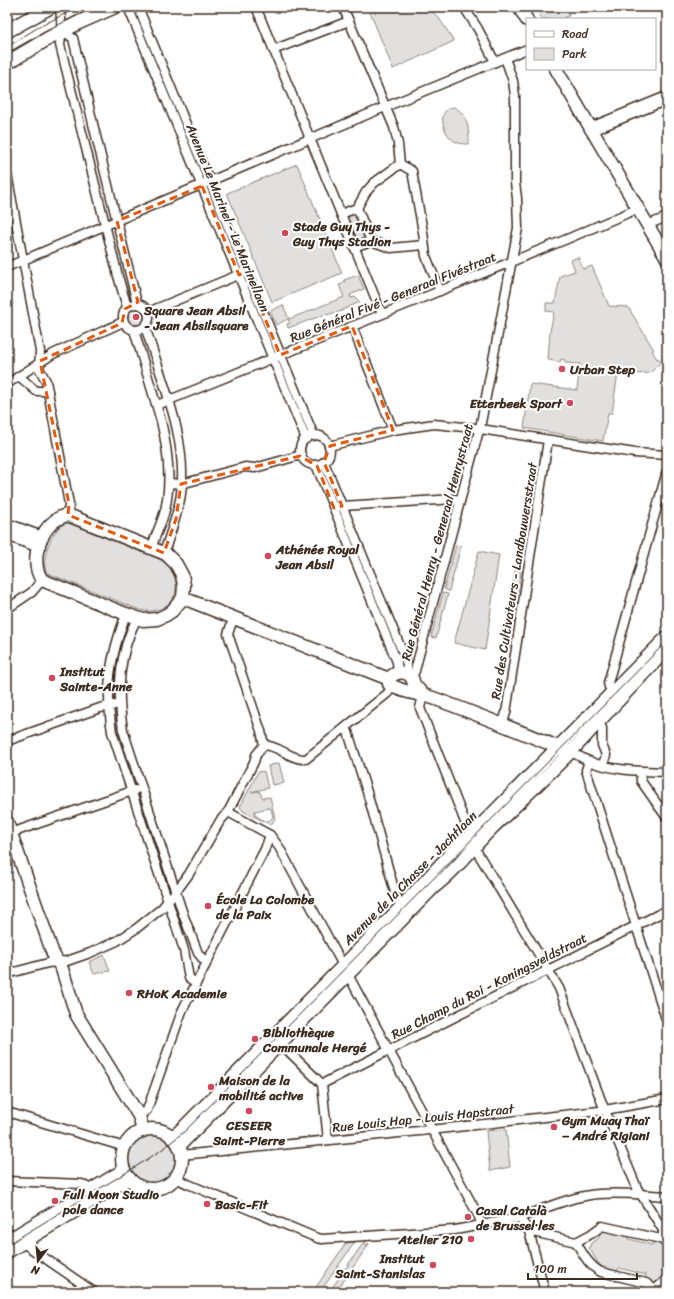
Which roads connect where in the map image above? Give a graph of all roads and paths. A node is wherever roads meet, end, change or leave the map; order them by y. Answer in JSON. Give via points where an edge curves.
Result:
{"nodes":[{"id":1,"x":50,"y":7,"type":"edge"},
{"id":2,"x":60,"y":7,"type":"edge"},
{"id":3,"x":114,"y":7,"type":"edge"},
{"id":4,"x":128,"y":7,"type":"edge"},
{"id":5,"x":138,"y":7,"type":"edge"},
{"id":6,"x":256,"y":7,"type":"edge"},
{"id":7,"x":343,"y":7,"type":"edge"},
{"id":8,"x":464,"y":7,"type":"edge"},
{"id":9,"x":520,"y":7,"type":"edge"},
{"id":10,"x":526,"y":18,"type":"edge"},
{"id":11,"x":349,"y":21,"type":"junction"},
{"id":12,"x":7,"y":31,"type":"edge"},
{"id":13,"x":62,"y":31,"type":"junction"},
{"id":14,"x":526,"y":49,"type":"edge"},
{"id":15,"x":273,"y":50,"type":"junction"},
{"id":16,"x":505,"y":58,"type":"junction"},
{"id":17,"x":495,"y":62,"type":"junction"},
{"id":18,"x":7,"y":63,"type":"edge"},
{"id":19,"x":557,"y":70,"type":"edge"},
{"id":20,"x":667,"y":98,"type":"edge"},
{"id":21,"x":89,"y":107,"type":"junction"},
{"id":22,"x":385,"y":107,"type":"junction"},
{"id":23,"x":77,"y":110,"type":"junction"},
{"id":24,"x":591,"y":130,"type":"junction"},
{"id":25,"x":310,"y":139,"type":"junction"},
{"id":26,"x":400,"y":164,"type":"junction"},
{"id":27,"x":7,"y":174,"type":"edge"},
{"id":28,"x":206,"y":184,"type":"junction"},
{"id":29,"x":9,"y":202,"type":"edge"},
{"id":30,"x":357,"y":208,"type":"junction"},
{"id":31,"x":637,"y":209,"type":"junction"},
{"id":32,"x":341,"y":214,"type":"junction"},
{"id":33,"x":667,"y":217,"type":"edge"},
{"id":34,"x":117,"y":221,"type":"junction"},
{"id":35,"x":647,"y":225,"type":"junction"},
{"id":36,"x":105,"y":226,"type":"junction"},
{"id":37,"x":371,"y":241,"type":"junction"},
{"id":38,"x":424,"y":245,"type":"junction"},
{"id":39,"x":354,"y":248,"type":"junction"},
{"id":40,"x":667,"y":258,"type":"edge"},
{"id":41,"x":23,"y":261,"type":"junction"},
{"id":42,"x":512,"y":261,"type":"junction"},
{"id":43,"x":7,"y":267,"type":"edge"},
{"id":44,"x":242,"y":274,"type":"junction"},
{"id":45,"x":440,"y":291,"type":"junction"},
{"id":46,"x":137,"y":303,"type":"junction"},
{"id":47,"x":127,"y":307,"type":"junction"},
{"id":48,"x":148,"y":312,"type":"junction"},
{"id":49,"x":382,"y":314,"type":"junction"},
{"id":50,"x":123,"y":322,"type":"junction"},
{"id":51,"x":145,"y":326,"type":"junction"},
{"id":52,"x":352,"y":326,"type":"junction"},
{"id":53,"x":134,"y":330,"type":"junction"},
{"id":54,"x":276,"y":357,"type":"junction"},
{"id":55,"x":40,"y":361,"type":"junction"},
{"id":56,"x":19,"y":376,"type":"junction"},
{"id":57,"x":7,"y":384,"type":"edge"},
{"id":58,"x":48,"y":391,"type":"junction"},
{"id":59,"x":169,"y":401,"type":"junction"},
{"id":60,"x":157,"y":405,"type":"junction"},
{"id":61,"x":480,"y":429,"type":"junction"},
{"id":62,"x":393,"y":430,"type":"junction"},
{"id":63,"x":310,"y":437,"type":"junction"},
{"id":64,"x":548,"y":440,"type":"junction"},
{"id":65,"x":329,"y":446,"type":"junction"},
{"id":66,"x":667,"y":455,"type":"edge"},
{"id":67,"x":301,"y":456,"type":"junction"},
{"id":68,"x":320,"y":463,"type":"junction"},
{"id":69,"x":667,"y":471,"type":"edge"},
{"id":70,"x":169,"y":483,"type":"junction"},
{"id":71,"x":181,"y":484,"type":"junction"},
{"id":72,"x":460,"y":501,"type":"junction"},
{"id":73,"x":338,"y":507,"type":"junction"},
{"id":74,"x":68,"y":515,"type":"junction"},
{"id":75,"x":7,"y":524,"type":"edge"},
{"id":76,"x":7,"y":534,"type":"edge"},
{"id":77,"x":40,"y":542,"type":"junction"},
{"id":78,"x":152,"y":548,"type":"junction"},
{"id":79,"x":164,"y":553,"type":"junction"},
{"id":80,"x":42,"y":580,"type":"junction"},
{"id":81,"x":183,"y":598,"type":"junction"},
{"id":82,"x":7,"y":610,"type":"edge"},
{"id":83,"x":132,"y":616,"type":"junction"},
{"id":84,"x":234,"y":619,"type":"junction"},
{"id":85,"x":667,"y":637,"type":"edge"},
{"id":86,"x":667,"y":649,"type":"edge"},
{"id":87,"x":403,"y":681,"type":"junction"},
{"id":88,"x":423,"y":694,"type":"junction"},
{"id":89,"x":617,"y":694,"type":"junction"},
{"id":90,"x":119,"y":704,"type":"junction"},
{"id":91,"x":109,"y":706,"type":"junction"},
{"id":92,"x":598,"y":722,"type":"junction"},
{"id":93,"x":502,"y":725,"type":"junction"},
{"id":94,"x":345,"y":728,"type":"junction"},
{"id":95,"x":7,"y":741,"type":"edge"},
{"id":96,"x":264,"y":745,"type":"junction"},
{"id":97,"x":558,"y":747,"type":"junction"},
{"id":98,"x":570,"y":752,"type":"junction"},
{"id":99,"x":589,"y":761,"type":"junction"},
{"id":100,"x":603,"y":765,"type":"junction"},
{"id":101,"x":640,"y":771,"type":"junction"},
{"id":102,"x":667,"y":772,"type":"edge"},
{"id":103,"x":141,"y":788,"type":"junction"},
{"id":104,"x":131,"y":791,"type":"junction"},
{"id":105,"x":228,"y":812,"type":"junction"},
{"id":106,"x":667,"y":818,"type":"edge"},
{"id":107,"x":9,"y":827,"type":"edge"},
{"id":108,"x":270,"y":835,"type":"junction"},
{"id":109,"x":472,"y":841,"type":"junction"},
{"id":110,"x":176,"y":891,"type":"junction"},
{"id":111,"x":167,"y":901,"type":"junction"},
{"id":112,"x":406,"y":909,"type":"junction"},
{"id":113,"x":667,"y":910,"type":"edge"},
{"id":114,"x":636,"y":926,"type":"junction"},
{"id":115,"x":207,"y":961,"type":"junction"},
{"id":116,"x":58,"y":962,"type":"junction"},
{"id":117,"x":345,"y":970,"type":"junction"},
{"id":118,"x":548,"y":970,"type":"junction"},
{"id":119,"x":7,"y":974,"type":"edge"},
{"id":120,"x":196,"y":983,"type":"junction"},
{"id":121,"x":667,"y":1022,"type":"edge"},
{"id":122,"x":277,"y":1040,"type":"junction"},
{"id":123,"x":388,"y":1050,"type":"junction"},
{"id":124,"x":322,"y":1084,"type":"junction"},
{"id":125,"x":667,"y":1099,"type":"edge"},
{"id":126,"x":605,"y":1110,"type":"junction"},
{"id":127,"x":7,"y":1112,"type":"edge"},
{"id":128,"x":139,"y":1116,"type":"junction"},
{"id":129,"x":432,"y":1130,"type":"junction"},
{"id":130,"x":143,"y":1131,"type":"junction"},
{"id":131,"x":328,"y":1140,"type":"junction"},
{"id":132,"x":177,"y":1146,"type":"junction"},
{"id":133,"x":125,"y":1147,"type":"junction"},
{"id":134,"x":126,"y":1174,"type":"junction"},
{"id":135,"x":176,"y":1178,"type":"junction"},
{"id":136,"x":7,"y":1181,"type":"edge"},
{"id":137,"x":92,"y":1195,"type":"junction"},
{"id":138,"x":642,"y":1195,"type":"junction"},
{"id":139,"x":667,"y":1196,"type":"edge"},
{"id":140,"x":520,"y":1219,"type":"junction"},
{"id":141,"x":481,"y":1225,"type":"junction"},
{"id":142,"x":529,"y":1231,"type":"junction"},
{"id":143,"x":13,"y":1238,"type":"edge"},
{"id":144,"x":576,"y":1242,"type":"junction"},
{"id":145,"x":664,"y":1242,"type":"edge"},
{"id":146,"x":7,"y":1252,"type":"edge"},
{"id":147,"x":667,"y":1279,"type":"edge"},
{"id":148,"x":654,"y":1291,"type":"edge"},
{"id":149,"x":94,"y":1292,"type":"edge"},
{"id":150,"x":545,"y":1292,"type":"edge"}],
"edges":[{"from":1,"to":12,"type":"main road"},
{"from":2,"to":13,"type":"street"},
{"from":3,"to":13,"type":"main road"},
{"from":4,"to":28,"type":"street","name":"Avenue Le Marinel - Le Marinellaan"},
{"from":5,"to":28,"type":"street","name":"Avenue Le Marinel - Le Marinellaan"},
{"from":6,"to":15,"type":"street"},
{"from":7,"to":11,"type":"street"},
{"from":8,"to":17,"type":"street"},
{"from":9,"to":10,"type":"street"},
{"from":11,"to":15,"type":"street"},
{"from":11,"to":22,"type":"street"},
{"from":13,"to":18,"type":"main road"},
{"from":13,"to":21,"type":"street","via":[[73,38]]},
{"from":13,"to":23,"type":"street","via":[[60,45]]},
{"from":14,"to":16,"type":"street"},
{"from":15,"to":25,"type":"street"},
{"from":16,"to":17,"type":"street"},
{"from":16,"to":42,"type":"street","name":"Rue Général Henry - Generaal Henrystraat","via":[[515,96],[518,228]]},
{"from":17,"to":22,"type":"street"},
{"from":19,"to":24,"type":"street"},
{"from":20,"to":24,"type":"street"},
{"from":21,"to":23,"type":"street"},
{"from":21,"to":34,"type":"street"},
{"from":22,"to":25,"type":"street"},
{"from":22,"to":26,"type":"street","via":[[397,138]]},
{"from":23,"to":36,"type":"street"},
{"from":24,"to":31,"type":"street"},
{"from":25,"to":28,"type":"street"},
{"from":25,"to":32,"type":"street"},
{"from":26,"to":30,"type":"street","via":[[374,183]]},
{"from":26,"to":38,"type":"street","via":[[412,171],[424,232]]},
{"from":27,"to":29,"type":"street"},
{"from":28,"to":34,"type":"street"},
{"from":28,"to":44,"type":"street","name":"Avenue Le Marinel - Le Marinellaan"},
{"from":29,"to":41,"type":"street"},
{"from":30,"to":32,"type":"street"},
{"from":30,"to":37,"type":"street"},
{"from":31,"to":35,"type":"street"},
{"from":31,"to":42,"type":"street","name":"Rue Général Fivé - Generaal Fivéstraat"},
{"from":32,"to":39,"type":"street"},
{"from":33,"to":35,"type":"street"},
{"from":34,"to":36,"type":"street"},
{"from":34,"to":46,"type":"street"},
{"from":35,"to":40,"type":"street"},
{"from":36,"to":41,"type":"street"},
{"from":36,"to":47,"type":"street"},
{"from":37,"to":38,"type":"street","via":[[391,248]]},
{"from":37,"to":39,"type":"street"},
{"from":38,"to":45,"type":"street"},
{"from":39,"to":49,"type":"street"},
{"from":41,"to":43,"type":"street"},
{"from":41,"to":55,"type":"street"},
{"from":42,"to":45,"type":"street","name":"Rue Général Fivé - Generaal Fivéstraat"},
{"from":42,"to":61,"type":"street","name":"Rue Général Henry - Generaal Henrystraat"},
{"from":44,"to":48,"type":"street"},
{"from":44,"to":54,"type":"street","name":"Avenue Le Marinel - Le Marinellaan"},
{"from":45,"to":49,"type":"street","name":"Rue Général Fivé - Generaal Fivéstraat"},
{"from":46,"to":47,"type":"street"},
{"from":46,"to":48,"type":"street","via":[[143,305]]},
{"from":47,"to":50,"type":"street","via":[[122,315]]},
{"from":48,"to":51,"type":"street"},
{"from":49,"to":52,"type":"street","name":"Rue Général Fivé - Generaal Fivéstraat"},
{"from":50,"to":53,"type":"street"},
{"from":50,"to":55,"type":"street"},
{"from":51,"to":53,"type":"street"},
{"from":51,"to":59,"type":"street"},
{"from":52,"to":54,"type":"street","name":"Rue Général Fivé - Generaal Fivéstraat"},
{"from":52,"to":62,"type":"street"},
{"from":53,"to":60,"type":"street"},
{"from":54,"to":59,"type":"street","name":"Rue Général Fivé - Generaal Fivéstraat"},
{"from":54,"to":63,"type":"street","name":"Avenue Le Marinel - Le Marinellaan"},
{"from":55,"to":56,"type":"street"},
{"from":55,"to":58,"type":"street","via":[[39,368]]},
{"from":56,"to":57,"type":"street"},
{"from":56,"to":58,"type":"street","via":[[36,391]]},
{"from":58,"to":74,"type":"street","via":[[69,504]]},
{"from":59,"to":60,"type":"street","name":"Rue Général Fivé - Generaal Fivéstraat"},
{"from":59,"to":71,"type":"street","via":[[179,445]]},
{"from":60,"to":70,"type":"street","via":[[165,435]]},
{"from":61,"to":62,"type":"street","via":[[434,424]]},
{"from":61,"to":64,"type":"street"},
{"from":61,"to":72,"type":"street","name":"Rue Général Henry - Generaal Henrystraat"},
{"from":62,"to":65,"type":"street"},
{"from":63,"to":65,"type":"street","via":[[322,437]]},
{"from":63,"to":67,"type":"street","via":[[301,444]]},
{"from":64,"to":66,"type":"street"},
{"from":64,"to":93,"type":"street","name":"Rue des Cultivateurs - Landbouwersstraat"},
{"from":65,"to":68,"type":"street","via":[[329,453]]},
{"from":67,"to":68,"type":"street","via":[[305,462]]},
{"from":67,"to":71,"type":"street","via":[[255,468],[245,467]]},
{"from":68,"to":73,"type":"street"},
{"from":69,"to":89,"type":"street","via":[[608,683]]},
{"from":70,"to":71,"type":"street"},
{"from":70,"to":78,"type":"street","via":[[165,509]]},
{"from":71,"to":79,"type":"street","via":[[176,519]]},
{"from":72,"to":73,"type":"street","via":[[455,499]]},
{"from":72,"to":87,"type":"street","name":"Rue Général Henry - Generaal Henrystraat","via":[[415,671]]},
{"from":73,"to":87,"type":"street","via":[[405,658],[407,665]]},
{"from":74,"to":77,"type":"street","via":[[54,520]]},
{"from":74,"to":78,"type":"street"},
{"from":75,"to":77,"type":"street"},
{"from":76,"to":77,"type":"street"},
{"from":77,"to":80,"type":"street","via":[[36,566]]},
{"from":78,"to":79,"type":"street"},
{"from":79,"to":81,"type":"street","via":[[180,569],[184,585]]},
{"from":80,"to":82,"type":"street","via":[[32,592]]},
{"from":80,"to":83,"type":"street"},
{"from":81,"to":83,"type":"street","via":[[166,615],[150,620]]},
{"from":81,"to":84,"type":"street"},
{"from":83,"to":90,"type":"street","via":[[122,658]]},
{"from":83,"to":91,"type":"street","via":[[116,642],[111,665]]},
{"from":84,"to":87,"type":"street"},
{"from":84,"to":96,"type":"street","via":[[228,634]]},
{"from":85,"to":89,"type":"street","name":"Avenue de la Chasse - Jachtlaan"},
{"from":86,"to":89,"type":"street","name":"Avenue de la Chasse - Jachtlaan"},
{"from":87,"to":88,"type":"street"},
{"from":87,"to":94,"type":"street"},
{"from":88,"to":93,"type":"street"},
{"from":88,"to":109,"type":"street","via":[[420,708]]},
{"from":89,"to":92,"type":"street","name":"Avenue de la Chasse - Jachtlaan"},
{"from":89,"to":97,"type":"street","name":"Avenue de la Chasse - Jachtlaan"},
{"from":90,"to":91,"type":"street"},
{"from":90,"to":103,"type":"street","via":[[123,730]]},
{"from":91,"to":95,"type":"street"},
{"from":91,"to":104,"type":"street","via":[[112,732]]},
{"from":92,"to":98,"type":"street","name":"Avenue de la Chasse - Jachtlaan"},
{"from":92,"to":100,"type":"street","via":[[602,728],[602,745],[606,755]]},
{"from":93,"to":97,"type":"street"},
{"from":94,"to":96,"type":"street","via":[[306,759],[300,760],[272,746]]},
{"from":94,"to":112,"type":"street","via":[[367,792],[396,896]]},
{"from":96,"to":105,"type":"street","via":[[256,755]]},
{"from":97,"to":98,"type":"street"},
{"from":97,"to":109,"type":"street","name":"Avenue de la Chasse - Jachtlaan"},
{"from":98,"to":99,"type":"street"},
{"from":98,"to":109,"type":"street","name":"Avenue de la Chasse - Jachtlaan"},
{"from":99,"to":100,"type":"street"},
{"from":99,"to":114,"type":"street","via":[[586,770]]},
{"from":100,"to":101,"type":"street"},
{"from":101,"to":102,"type":"street"},
{"from":101,"to":106,"type":"street","via":[[641,781]]},
{"from":103,"to":104,"type":"street"},
{"from":103,"to":110,"type":"street"},
{"from":104,"to":107,"type":"street"},
{"from":104,"to":111,"type":"street"},
{"from":105,"to":108,"type":"street"},
{"from":105,"to":110,"type":"street","via":[[220,820],[189,874]]},
{"from":107,"to":116,"type":"street"},
{"from":108,"to":115,"type":"street"},
{"from":108,"to":117,"type":"street","via":[[279,847]]},
{"from":109,"to":112,"type":"street","name":"Avenue de la Chasse - Jachtlaan","via":[[443,881]]},
{"from":109,"to":118,"type":"street"},
{"from":110,"to":111,"type":"street"},
{"from":110,"to":115,"type":"street","via":[[194,943],[202,958]]},
{"from":111,"to":116,"type":"street","via":[[137,928],[116,941],[90,953]]},
{"from":111,"to":120,"type":"street","via":[[184,950],[190,978]]},
{"from":112,"to":117,"type":"street","name":"Avenue de la Chasse - Jachtlaan"},
{"from":113,"to":114,"type":"street","name":"Rue Champ du Roi - Koningsveldstraat"},
{"from":114,"to":118,"type":"street","name":"Rue Champ du Roi - Koningsveldstraat"},
{"from":114,"to":121,"type":"street"},
{"from":115,"to":120,"type":"street"},
{"from":116,"to":119,"type":"street"},
{"from":116,"to":128,"type":"street","via":[[76,1014]]},
{"from":117,"to":122,"type":"street","name":"Avenue de la Chasse - Jachtlaan"},
{"from":117,"to":123,"type":"street"},
{"from":118,"to":123,"type":"street","name":"Rue Champ du Roi - Koningsveldstraat"},
{"from":118,"to":126,"type":"street","via":[[559,988]]},
{"from":120,"to":128,"type":"street","via":[[182,1011],[147,1110]]},
{"from":122,"to":124,"type":"street"},
{"from":122,"to":132,"type":"street","name":"Avenue de la Chasse - Jachtlaan","via":[[183,1128]]},
{"from":123,"to":124,"type":"street","name":"Rue Champ du Roi - Koningsveldstraat"},
{"from":123,"to":129,"type":"street"},
{"from":124,"to":131,"type":"street"},
{"from":125,"to":126,"type":"street","name":"Rue Louis Hap - Louis Hapstraat"},
{"from":126,"to":129,"type":"street","name":"Rue Louis Hap - Louis Hapstraat"},
{"from":126,"to":138,"type":"street"},
{"from":127,"to":133,"type":"street"},
{"from":128,"to":130,"type":"street"},
{"from":129,"to":131,"type":"street","name":"Rue Louis Hap - Louis Hapstraat"},
{"from":129,"to":141,"type":"street"},
{"from":130,"to":132,"type":"street","via":[[157,1130],[166,1133]]},
{"from":130,"to":133,"type":"street","via":[[132,1137]]},
{"from":131,"to":132,"type":"street","name":"Rue Louis Hap - Louis Hapstraat"},
{"from":132,"to":135,"type":"street","via":[[181,1167]]},
{"from":133,"to":134,"type":"street","via":[[122,1159]]},
{"from":134,"to":135,"type":"street","via":[[137,1185],[150,1189],[164,1187]]},
{"from":134,"to":137,"type":"street"},
{"from":135,"to":141,"type":"street","via":[[322,1239],[455,1230]]},
{"from":136,"to":137,"type":"street","via":[[82,1184]]},
{"from":137,"to":143,"type":"street"},
{"from":138,"to":139,"type":"street"},
{"from":138,"to":140,"type":"street","via":[[599,1194],[583,1197]]},
{"from":138,"to":145,"type":"street","via":[[662,1230]]},
{"from":140,"to":141,"type":"street"},
{"from":140,"to":142,"type":"street"},
{"from":142,"to":144,"type":"street"},
{"from":142,"to":150,"type":"street"},
{"from":143,"to":146,"type":"street"},
{"from":143,"to":149,"type":"street"},
{"from":144,"to":145,"type":"street","via":[[602,1226]]},
{"from":144,"to":148,"type":"street","via":[[595,1269],[648,1284]]},
{"from":147,"to":148,"type":"street"}]}
